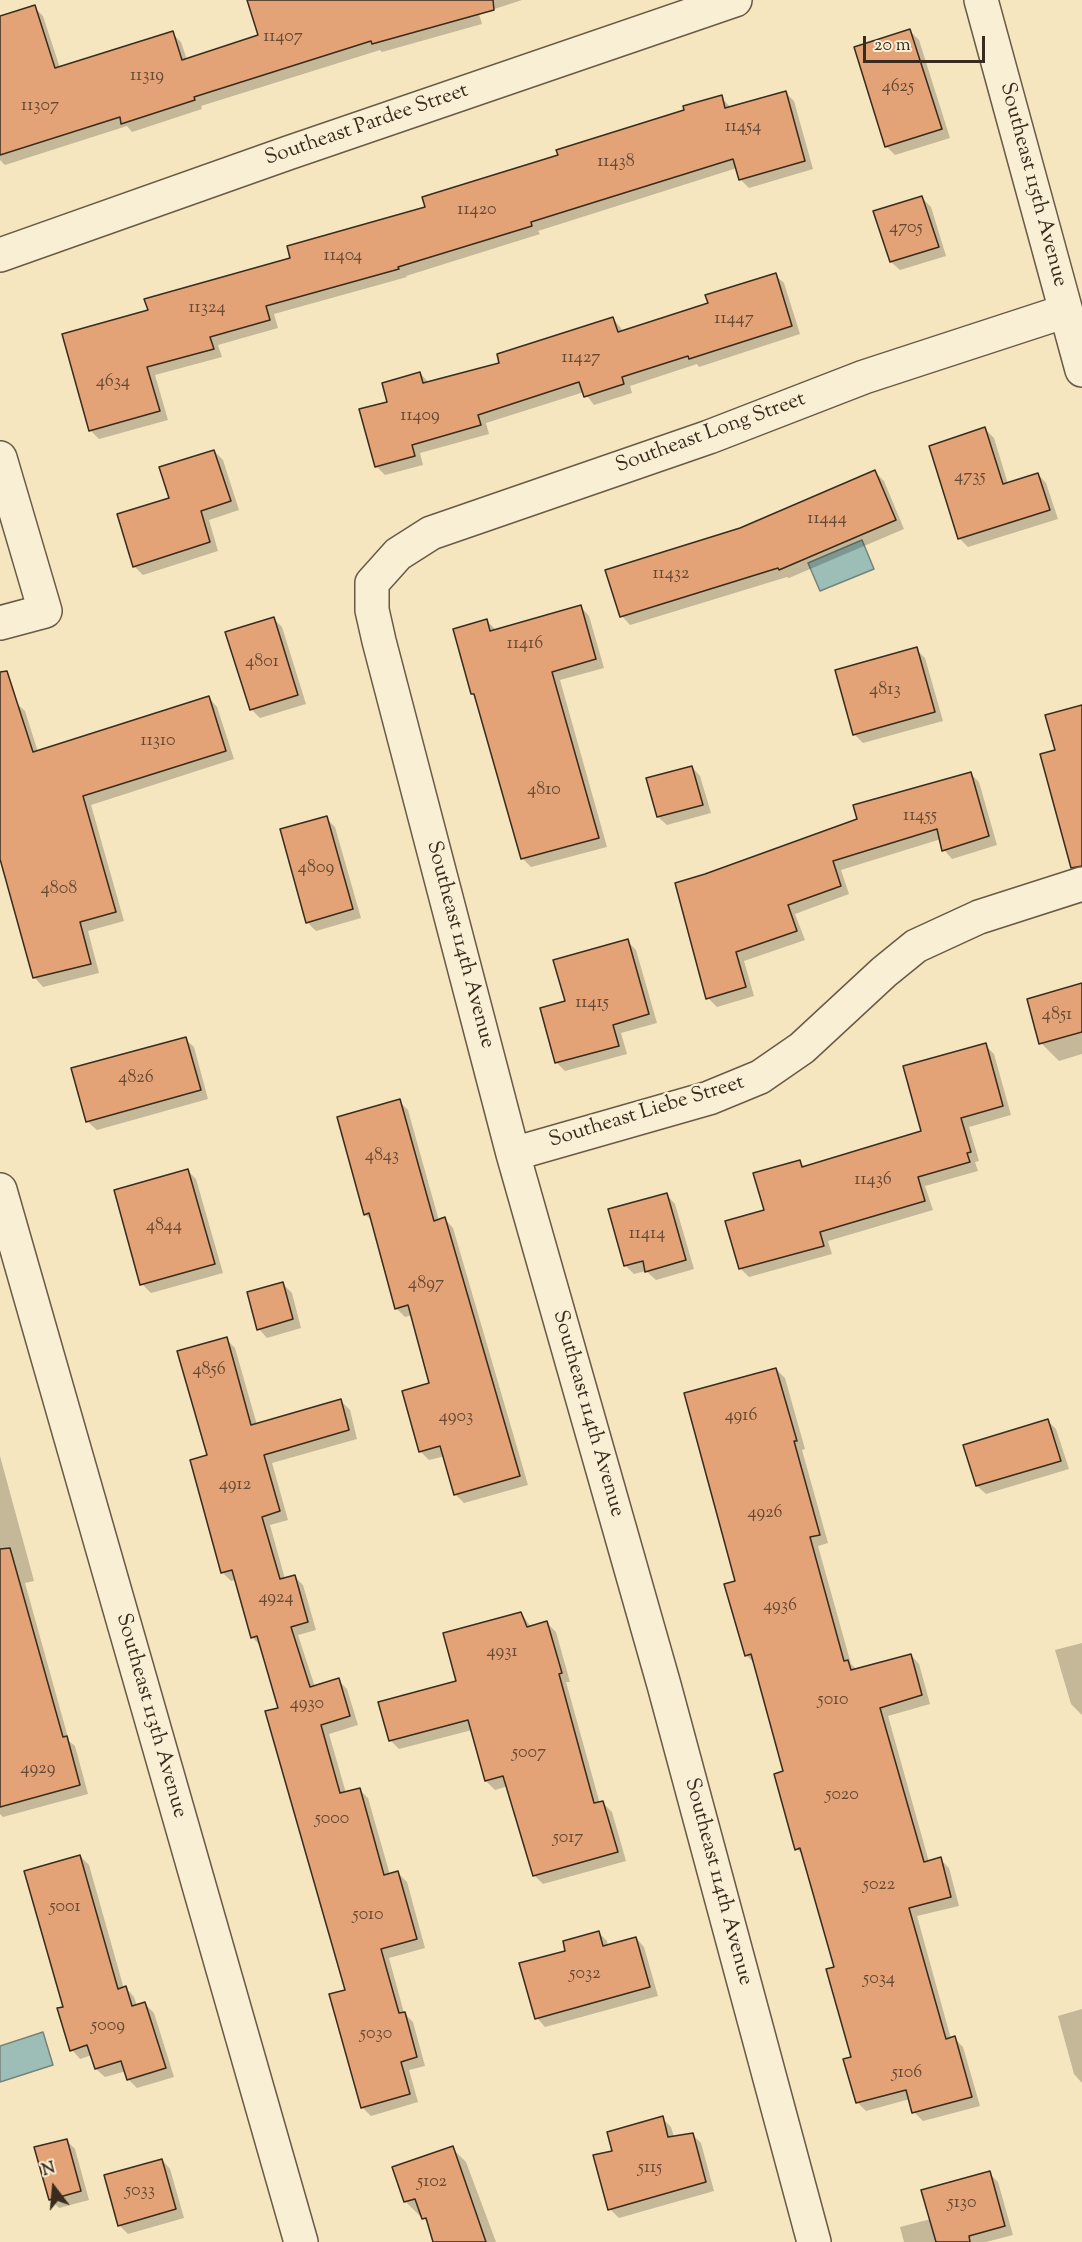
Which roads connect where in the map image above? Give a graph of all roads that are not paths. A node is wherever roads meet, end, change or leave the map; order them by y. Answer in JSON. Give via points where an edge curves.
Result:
{"nodes":[{"id":1,"x":735,"y":0,"type":"edge"},
{"id":2,"x":985,"y":1,"type":"edge"},
{"id":3,"x":0,"y":255,"type":"edge"},
{"id":4,"x":1066,"y":310,"type":"junction"},
{"id":5,"x":1082,"y":370,"type":"edge"},
{"id":6,"x":0,"y":458,"type":"edge"},
{"id":7,"x":372,"y":584,"type":"joint"},
{"id":8,"x":0,"y":623,"type":"edge"},
{"id":9,"x":1082,"y":884,"type":"edge"},
{"id":10,"x":513,"y":1154,"type":"junction"},
{"id":11,"x":0,"y":1190,"type":"edge"},
{"id":12,"x":301,"y":2242,"type":"edge"},
{"id":13,"x":814,"y":2242,"type":"edge"}],
"edges":[{"from":1,"to":3,"type":"street","name":"Southeast Pardee Street"},
{"from":2,"to":4,"type":"street","name":"Southeast 115th Avenue"},
{"from":4,"to":5,"type":"street","name":"Southeast 115th Avenue"},
{"from":4,"to":7,"type":"street","name":"Southeast Long Street","via":[[864,377],[709,437],[431,534],[398,554]]},
{"from":6,"to":8,"type":"street","via":[[45,611]]},
{"from":7,"to":10,"type":"street","name":"Southeast 114th Avenue","via":[[372,610],[379,641]]},
{"from":9,"to":10,"type":"street","name":"Southeast Liebe Street","via":[[979,917],[916,946],[802,1048],[760,1077],[709,1098]]},
{"from":10,"to":13,"type":"street","name":"Southeast 114th Avenue","via":[[664,1685]]},
{"from":11,"to":12,"type":"street","name":"Southeast 113th Avenue"}]}
